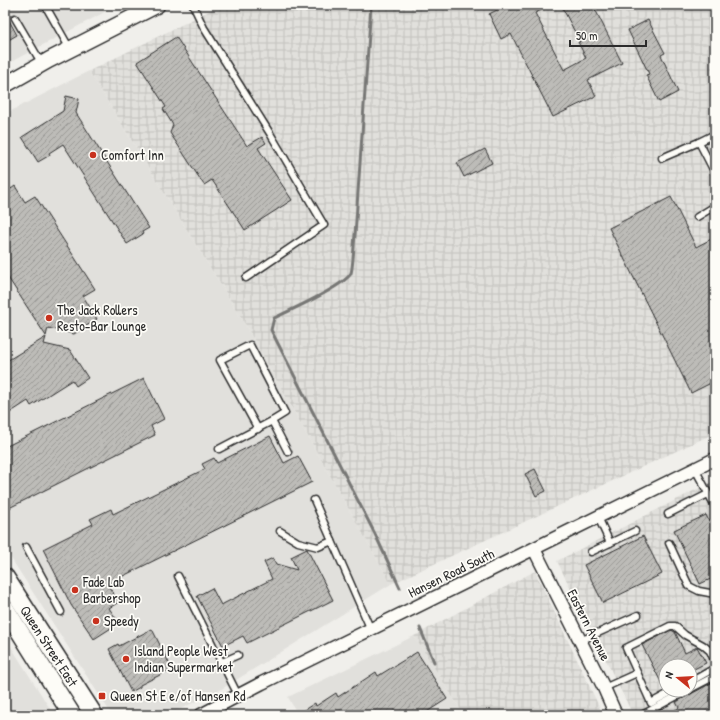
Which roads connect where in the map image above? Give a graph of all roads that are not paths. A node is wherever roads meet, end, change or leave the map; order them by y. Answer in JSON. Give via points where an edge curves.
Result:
{"nodes":[{"id":1,"x":45,"y":5,"type":"edge"},
{"id":2,"x":157,"y":5,"type":"edge"},
{"id":3,"x":193,"y":5,"type":"edge"},
{"id":4,"x":15,"y":18,"type":"dead end"},
{"id":5,"x":70,"y":49,"type":"junction"},
{"id":6,"x":42,"y":64,"type":"junction"},
{"id":7,"x":5,"y":85,"type":"edge"},
{"id":8,"x":715,"y":134,"type":"edge"},
{"id":9,"x":699,"y":142,"type":"junction"},
{"id":10,"x":662,"y":158,"type":"dead end"},
{"id":11,"x":715,"y":173,"type":"edge"},
{"id":12,"x":715,"y":206,"type":"edge"},
{"id":13,"x":697,"y":217,"type":"dead end"},
{"id":14,"x":246,"y":278,"type":"dead end"},
{"id":15,"x":272,"y":422,"type":"junction"},
{"id":16,"x":258,"y":429,"type":"junction"},
{"id":17,"x":219,"y":449,"type":"dead end"},
{"id":18,"x":288,"y":452,"type":"dead end"},
{"id":19,"x":715,"y":459,"type":"edge"},
{"id":20,"x":695,"y":469,"type":"junction"},
{"id":21,"x":708,"y":494,"type":"junction"},
{"id":22,"x":314,"y":500,"type":"dead end"},
{"id":23,"x":715,"y":506,"type":"edge"},
{"id":24,"x":668,"y":514,"type":"dead end"},
{"id":25,"x":598,"y":517,"type":"junction"},
{"id":26,"x":635,"y":530,"type":"dead end"},
{"id":27,"x":280,"y":531,"type":"dead end"},
{"id":28,"x":332,"y":541,"type":"junction"},
{"id":29,"x":610,"y":543,"type":"junction"},
{"id":30,"x":669,"y":543,"type":"dead end"},
{"id":31,"x":26,"y":547,"type":"dead end"},
{"id":32,"x":534,"y":549,"type":"junction"},
{"id":33,"x":591,"y":552,"type":"dead end"},
{"id":34,"x":178,"y":576,"type":"dead end"},
{"id":35,"x":5,"y":577,"type":"edge"},
{"id":36,"x":715,"y":594,"type":"edge"},
{"id":37,"x":5,"y":608,"type":"edge"},
{"id":38,"x":60,"y":612,"type":"dead end"},
{"id":39,"x":638,"y":615,"type":"dead end"},
{"id":40,"x":371,"y":630,"type":"junction"},
{"id":41,"x":580,"y":641,"type":"junction"},
{"id":42,"x":238,"y":655,"type":"dead end"},
{"id":43,"x":222,"y":662,"type":"junction"},
{"id":44,"x":715,"y":662,"type":"edge"},
{"id":45,"x":715,"y":668,"type":"edge"},
{"id":46,"x":637,"y":673,"type":"junction"},
{"id":47,"x":715,"y":676,"type":"edge"},
{"id":48,"x":698,"y":678,"type":"edge"},
{"id":49,"x":698,"y":684,"type":"edge"},
{"id":50,"x":604,"y":688,"type":"junction"},
{"id":51,"x":238,"y":695,"type":"junction"},
{"id":52,"x":660,"y":698,"type":"edge"},
{"id":53,"x":673,"y":698,"type":"edge"},
{"id":54,"x":72,"y":715,"type":"edge"},
{"id":55,"x":94,"y":715,"type":"edge"},
{"id":56,"x":201,"y":715,"type":"edge"},
{"id":57,"x":616,"y":715,"type":"edge"},
{"id":58,"x":642,"y":715,"type":"edge"}],
"edges":[{"from":1,"to":5,"type":"lane"},
{"from":2,"to":5,"type":"street"},
{"from":3,"to":14,"type":"lane","via":[[204,28],[271,134],[324,225]]},
{"from":4,"to":6,"type":"lane"},
{"from":5,"to":6,"type":"street"},
{"from":6,"to":7,"type":"street"},
{"from":8,"to":9,"type":"lane"},
{"from":9,"to":10,"type":"lane"},
{"from":9,"to":11,"type":"lane"},
{"from":12,"to":13,"type":"lane"},
{"from":15,"to":16,"type":"lane"},
{"from":15,"to":16,"type":"lane","via":[[285,413],[250,345],[220,360]]},
{"from":15,"to":18,"type":"lane"},
{"from":16,"to":17,"type":"lane"},
{"from":19,"to":20,"type":"street","name":"Hansen Road South"},
{"from":20,"to":21,"type":"lane"},
{"from":20,"to":25,"type":"street","name":"Hansen Road South"},
{"from":21,"to":23,"type":"lane"},
{"from":21,"to":24,"type":"lane"},
{"from":22,"to":28,"type":"lane"},
{"from":25,"to":29,"type":"lane"},
{"from":25,"to":32,"type":"street","name":"Hansen Road South"},
{"from":26,"to":29,"type":"lane"},
{"from":27,"to":28,"type":"lane","via":[[298,542],[318,547]]},
{"from":28,"to":40,"type":"lane"},
{"from":29,"to":33,"type":"lane"},
{"from":30,"to":36,"type":"lane","via":[[689,586]]},
{"from":31,"to":38,"type":"lane"},
{"from":32,"to":40,"type":"street","name":"Hansen Road South"},
{"from":32,"to":41,"type":"street","name":"Eastern Avenue"},
{"from":34,"to":43,"type":"lane"},
{"from":35,"to":55,"type":"main road","name":"Queen Street East"},
{"from":37,"to":54,"type":"main road","name":"Queen Street East"},
{"from":39,"to":41,"type":"lane"},
{"from":40,"to":51,"type":"street","name":"Hansen Road South"},
{"from":41,"to":50,"type":"street","name":"Eastern Avenue"},
{"from":42,"to":43,"type":"lane"},
{"from":43,"to":51,"type":"lane"},
{"from":44,"to":46,"type":"lane","via":[[710,651],[703,645],[675,626],[670,626],[626,648]]},
{"from":45,"to":48,"type":"lane"},
{"from":46,"to":50,"type":"lane"},
{"from":46,"to":52,"type":"lane","via":[[651,703]]},
{"from":47,"to":49,"type":"lane"},
{"from":50,"to":57,"type":"street","name":"Eastern Avenue"},
{"from":51,"to":56,"type":"street","name":"Hansen Road South"},
{"from":53,"to":58,"type":"lane"}]}
